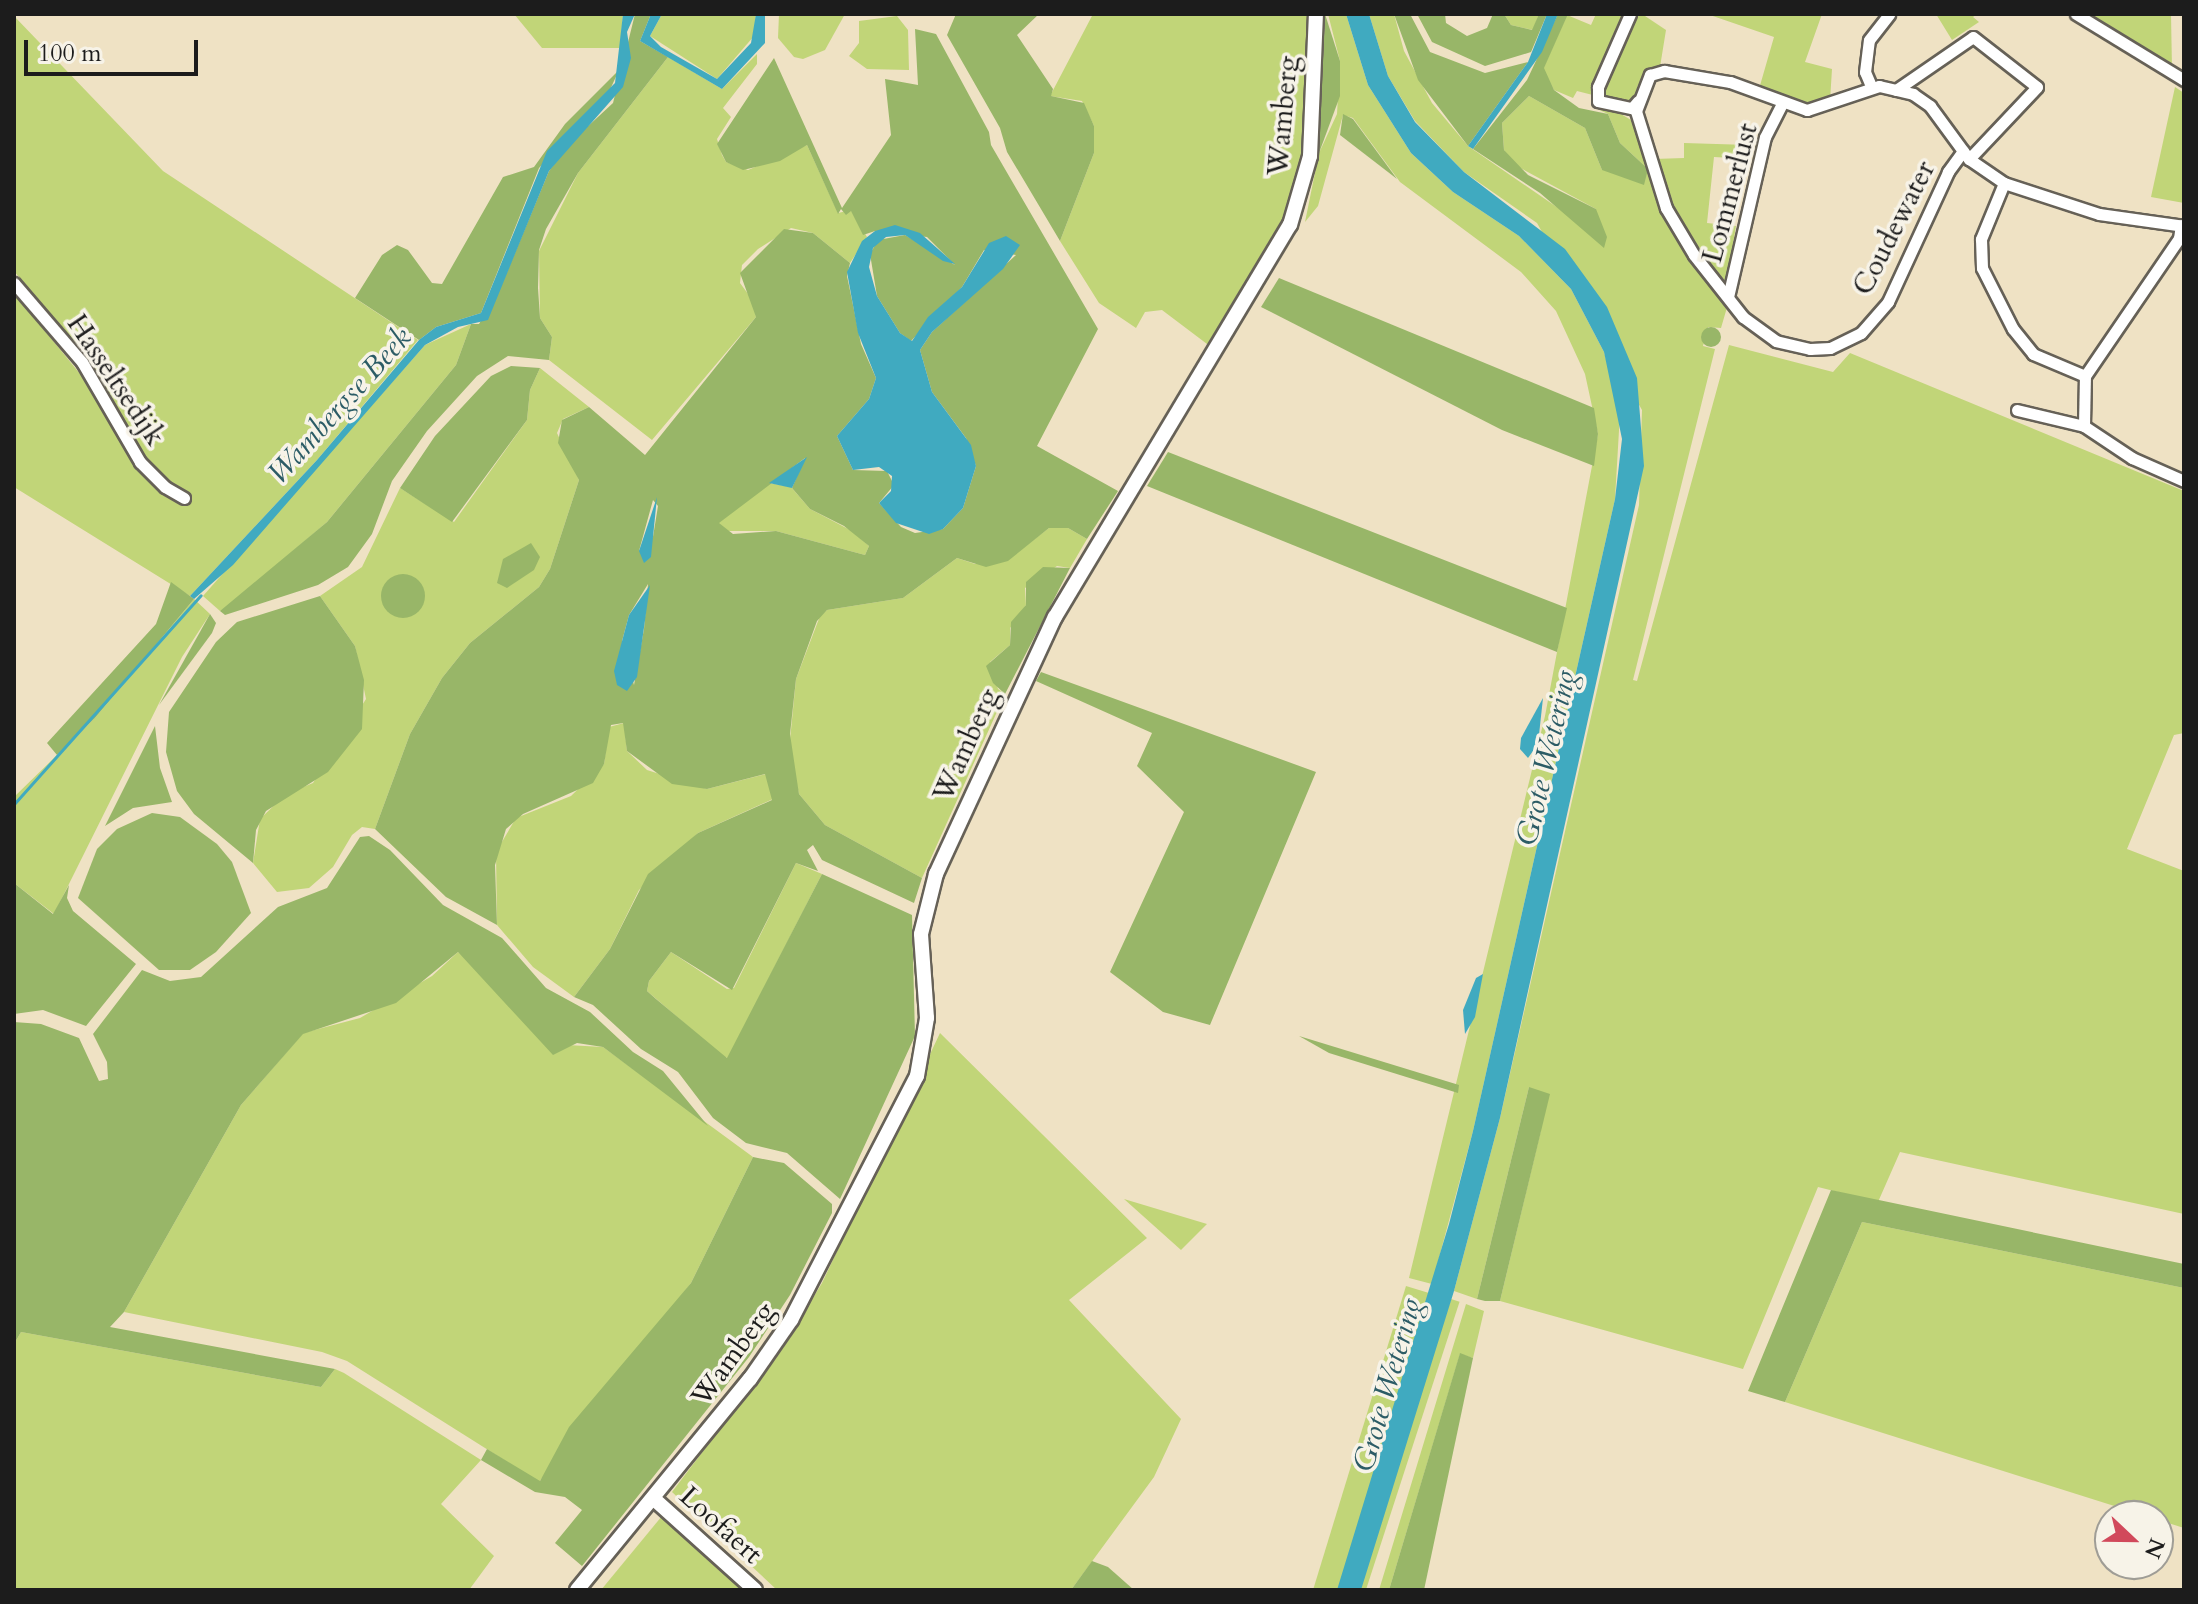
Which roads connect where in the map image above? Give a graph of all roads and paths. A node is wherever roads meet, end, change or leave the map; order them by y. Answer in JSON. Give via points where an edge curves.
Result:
{"nodes":[{"id":1,"x":1316,"y":14,"type":"edge"},
{"id":2,"x":1630,"y":14,"type":"edge"},
{"id":3,"x":1889,"y":14,"type":"edge"},
{"id":4,"x":2076,"y":14,"type":"edge"},
{"id":5,"x":2184,"y":80,"type":"edge"},
{"id":6,"x":1871,"y":86,"type":"junction"},
{"id":7,"x":1896,"y":90,"type":"junction"},
{"id":8,"x":1638,"y":101,"type":"junction"},
{"id":9,"x":1783,"y":102,"type":"junction"},
{"id":10,"x":1966,"y":155,"type":"junction"},
{"id":11,"x":2004,"y":183,"type":"junction"},
{"id":12,"x":2182,"y":225,"type":"edge"},
{"id":13,"x":14,"y":283,"type":"edge"},
{"id":14,"x":1728,"y":297,"type":"junction"},
{"id":15,"x":2085,"y":376,"type":"junction"},
{"id":16,"x":2017,"y":410,"type":"dead end"},
{"id":17,"x":2084,"y":426,"type":"junction"},
{"id":18,"x":2184,"y":481,"type":"edge"},
{"id":19,"x":184,"y":498,"type":"dead end"},
{"id":20,"x":656,"y":1494,"type":"junction"},
{"id":21,"x":577,"y":1590,"type":"edge"},
{"id":22,"x":755,"y":1590,"type":"edge"}],
"edges":[{"from":1,"to":20,"type":"street","name":"Wamberg","via":[[1310,156],[1290,225],[1055,617],[936,874],[921,934],[927,1018],[917,1076],[791,1320]]},
{"from":2,"to":8,"type":"street","via":[[1598,87],[1598,101],[1632,108]]},
{"from":3,"to":6,"type":"street","via":[[1869,40],[1865,72]]},
{"from":4,"to":5,"type":"street"},
{"from":6,"to":7,"type":"street","name":"Coudewater"},
{"from":6,"to":9,"type":"street","name":"Coudewater","via":[[1807,110]]},
{"from":7,"to":10,"type":"street","name":"Coudewater","via":[[1930,106]]},
{"from":7,"to":10,"type":"street","name":"Coudewater","via":[[1973,37],[2037,87]]},
{"from":8,"to":9,"type":"street","name":"Coudewater","via":[[1650,75],[1683,71]]},
{"from":8,"to":14,"type":"street","name":"Coudewater","via":[[1636,111],[1666,208]]},
{"from":9,"to":14,"type":"street","name":"Lommerlust","via":[[1765,137]]},
{"from":10,"to":11,"type":"street","name":"Coudewater"},
{"from":10,"to":14,"type":"street","name":"Coudewater","via":[[1948,172],[1888,302],[1861,333],[1830,348],[1787,344],[1743,317]]},
{"from":11,"to":12,"type":"street","name":"Coudewater","via":[[2099,214]]},
{"from":11,"to":15,"type":"street","via":[[1981,239],[1982,268],[2013,329],[2033,354]]},
{"from":12,"to":15,"type":"street","name":"Coudewater","via":[[2179,238]]},
{"from":13,"to":19,"type":"street","name":"Hasseltsedijk","via":[[82,362],[140,462]]},
{"from":15,"to":17,"type":"street"},
{"from":16,"to":17,"type":"street"},
{"from":17,"to":18,"type":"street","via":[[2132,458]]},
{"from":20,"to":21,"type":"street","name":"Loofaert"},
{"from":20,"to":22,"type":"street","name":"Loofaert"}]}
